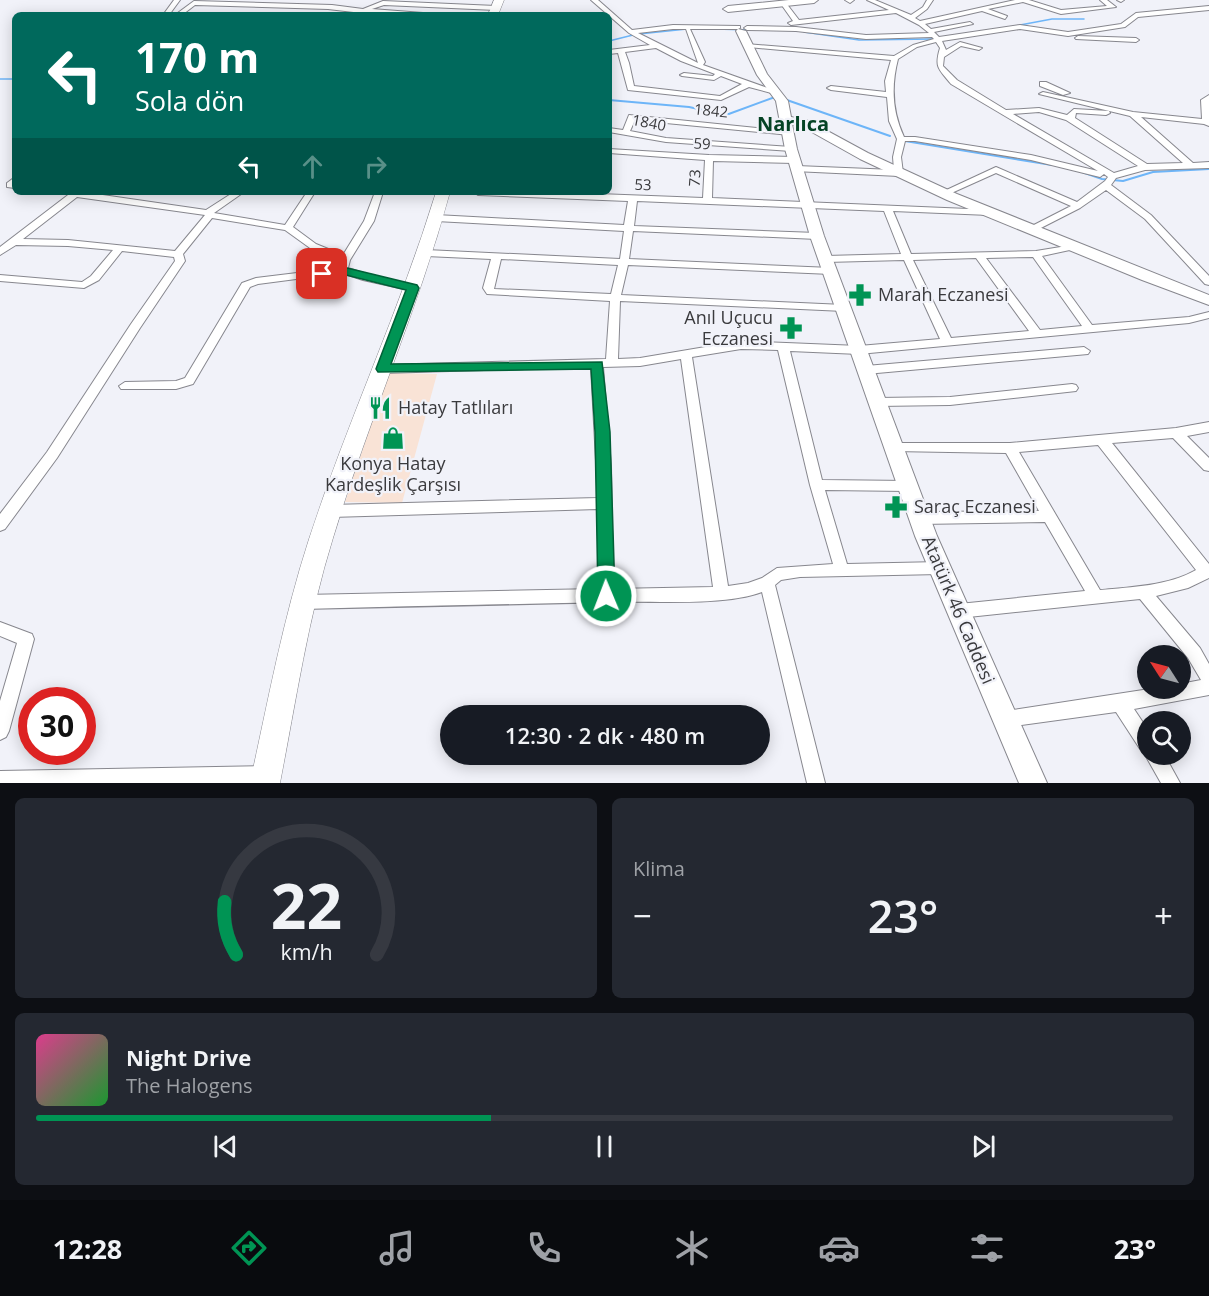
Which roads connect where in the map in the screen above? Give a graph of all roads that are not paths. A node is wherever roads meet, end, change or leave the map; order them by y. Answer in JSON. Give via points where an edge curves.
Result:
{"nodes":[{"id":1,"x":244,"y":0,"type":"edge"},
{"id":2,"x":339,"y":0,"type":"edge"},
{"id":3,"x":594,"y":0,"type":"edge"},
{"id":4,"x":814,"y":0,"type":"edge"},
{"id":5,"x":870,"y":0,"type":"edge"},
{"id":6,"x":930,"y":0,"type":"edge"},
{"id":7,"x":990,"y":0,"type":"edge"},
{"id":8,"x":1023,"y":0,"type":"edge"},
{"id":9,"x":1103,"y":0,"type":"edge"},
{"id":10,"x":778,"y":3,"type":"edge"},
{"id":11,"x":726,"y":4,"type":"edge"},
{"id":12,"x":238,"y":5,"type":"junction"},
{"id":13,"x":1004,"y":6,"type":"junction"},
{"id":14,"x":332,"y":8,"type":"junction"},
{"id":15,"x":496,"y":8,"type":"edge"},
{"id":16,"x":1209,"y":8,"type":"edge"},
{"id":17,"x":362,"y":10,"type":"junction"},
{"id":18,"x":983,"y":10,"type":"junction"},
{"id":19,"x":896,"y":11,"type":"junction"},
{"id":20,"x":182,"y":12,"type":"edge"},
{"id":21,"x":327,"y":12,"type":"edge"},
{"id":22,"x":386,"y":12,"type":"edge"},
{"id":23,"x":608,"y":12,"type":"edge"},
{"id":24,"x":612,"y":15,"type":"edge"},
{"id":25,"x":1005,"y":17,"type":"dead end"},
{"id":26,"x":911,"y":18,"type":"junction"},
{"id":27,"x":797,"y":22,"type":"junction"},
{"id":28,"x":920,"y":23,"type":"junction"},
{"id":29,"x":970,"y":24,"type":"dead end"},
{"id":30,"x":741,"y":29,"type":"junction"},
{"id":31,"x":688,"y":30,"type":"junction"},
{"id":32,"x":634,"y":34,"type":"junction"},
{"id":33,"x":1068,"y":34,"type":"junction"},
{"id":34,"x":933,"y":35,"type":"junction"},
{"id":35,"x":1136,"y":40,"type":"dead end"},
{"id":36,"x":748,"y":45,"type":"junction"},
{"id":37,"x":659,"y":46,"type":"junction"},
{"id":38,"x":979,"y":48,"type":"dead end"},
{"id":39,"x":621,"y":51,"type":"junction"},
{"id":40,"x":612,"y":52,"type":"edge"},
{"id":41,"x":942,"y":55,"type":"junction"},
{"id":42,"x":895,"y":58,"type":"junction"},
{"id":43,"x":699,"y":66,"type":"junction"},
{"id":44,"x":719,"y":74,"type":"junction"},
{"id":45,"x":684,"y":75,"type":"dead end"},
{"id":46,"x":748,"y":84,"type":"junction"},
{"id":47,"x":1043,"y":84,"type":"dead end"},
{"id":48,"x":831,"y":88,"type":"dead end"},
{"id":49,"x":891,"y":95,"type":"junction"},
{"id":50,"x":1209,"y":97,"type":"edge"},
{"id":51,"x":1095,"y":104,"type":"junction"},
{"id":52,"x":1002,"y":112,"type":"junction"},
{"id":53,"x":1132,"y":114,"type":"junction"},
{"id":54,"x":1071,"y":116,"type":"junction"},
{"id":55,"x":1208,"y":122,"type":"edge"},
{"id":56,"x":786,"y":127,"type":"junction"},
{"id":57,"x":612,"y":130,"type":"edge"},
{"id":58,"x":626,"y":132,"type":"junction"},
{"id":59,"x":901,"y":140,"type":"junction"},
{"id":60,"x":612,"y":151,"type":"edge"},
{"id":61,"x":709,"y":158,"type":"junction"},
{"id":62,"x":1190,"y":165,"type":"junction"},
{"id":63,"x":1209,"y":165,"type":"edge"},
{"id":64,"x":1145,"y":167,"type":"junction"},
{"id":65,"x":899,"y":173,"type":"junction"},
{"id":66,"x":1110,"y":181,"type":"junction"},
{"id":67,"x":944,"y":194,"type":"junction"},
{"id":68,"x":73,"y":195,"type":"edge"},
{"id":69,"x":89,"y":195,"type":"edge"},
{"id":70,"x":236,"y":195,"type":"edge"},
{"id":71,"x":310,"y":195,"type":"edge"},
{"id":72,"x":378,"y":195,"type":"edge"},
{"id":73,"x":442,"y":195,"type":"edge"},
{"id":74,"x":556,"y":195,"type":"edge"},
{"id":75,"x":633,"y":198,"type":"junction"},
{"id":76,"x":707,"y":200,"type":"junction"},
{"id":77,"x":807,"y":205,"type":"junction"},
{"id":78,"x":1077,"y":205,"type":"junction"},
{"id":79,"x":888,"y":209,"type":"junction"},
{"id":80,"x":989,"y":212,"type":"junction"},
{"id":81,"x":209,"y":214,"type":"junction"},
{"id":82,"x":436,"y":218,"type":"junction"},
{"id":83,"x":288,"y":228,"type":"junction"},
{"id":84,"x":628,"y":228,"type":"junction"},
{"id":85,"x":1031,"y":230,"type":"junction"},
{"id":86,"x":818,"y":236,"type":"junction"},
{"id":87,"x":14,"y":242,"type":"junction"},
{"id":88,"x":1076,"y":246,"type":"junction"},
{"id":89,"x":118,"y":249,"type":"junction"},
{"id":90,"x":0,"y":252,"type":"edge"},
{"id":91,"x":426,"y":253,"type":"junction"},
{"id":92,"x":178,"y":254,"type":"junction"},
{"id":93,"x":1036,"y":254,"type":"junction"},
{"id":94,"x":979,"y":255,"type":"junction"},
{"id":95,"x":497,"y":256,"type":"junction"},
{"id":96,"x":908,"y":257,"type":"junction"},
{"id":97,"x":624,"y":262,"type":"junction"},
{"id":98,"x":344,"y":265,"type":"junction"},
{"id":99,"x":829,"y":265,"type":"junction"},
{"id":100,"x":0,"y":278,"type":"edge"},
{"id":101,"x":1209,"y":282,"type":"edge"},
{"id":102,"x":413,"y":288,"type":"junction"},
{"id":103,"x":615,"y":298,"type":"junction"},
{"id":104,"x":1209,"y":300,"type":"edge"},
{"id":105,"x":844,"y":308,"type":"junction"},
{"id":106,"x":1209,"y":315,"type":"edge"},
{"id":107,"x":1088,"y":327,"type":"junction"},
{"id":108,"x":1036,"y":333,"type":"junction"},
{"id":109,"x":948,"y":343,"type":"junction"},
{"id":110,"x":783,"y":347,"type":"junction"},
{"id":111,"x":859,"y":350,"type":"junction"},
{"id":112,"x":1084,"y":351,"type":"dead end"},
{"id":113,"x":686,"y":356,"type":"junction"},
{"id":114,"x":612,"y":364,"type":"junction"},
{"id":115,"x":597,"y":365,"type":"junction"},
{"id":116,"x":382,"y":369,"type":"junction"},
{"id":117,"x":866,"y":370,"type":"junction"},
{"id":118,"x":125,"y":386,"type":"dead end"},
{"id":119,"x":1072,"y":388,"type":"dead end"},
{"id":120,"x":877,"y":402,"type":"junction"},
{"id":121,"x":1209,"y":427,"type":"edge"},
{"id":122,"x":1176,"y":433,"type":"junction"},
{"id":123,"x":1101,"y":439,"type":"junction"},
{"id":124,"x":894,"y":446,"type":"junction"},
{"id":125,"x":1010,"y":448,"type":"junction"},
{"id":126,"x":1209,"y":466,"type":"edge"},
{"id":127,"x":817,"y":485,"type":"junction"},
{"id":128,"x":908,"y":486,"type":"junction"},
{"id":129,"x":605,"y":503,"type":"junction"},
{"id":130,"x":331,"y":511,"type":"junction"},
{"id":131,"x":1048,"y":516,"type":"junction"},
{"id":132,"x":919,"y":518,"type":"junction"},
{"id":133,"x":0,"y":525,"type":"edge"},
{"id":134,"x":940,"y":568,"type":"junction"},
{"id":135,"x":842,"y":570,"type":"junction"},
{"id":136,"x":1208,"y":570,"type":"edge"},
{"id":137,"x":766,"y":583,"type":"junction"},
{"id":138,"x":1143,"y":592,"type":"junction"},
{"id":139,"x":722,"y":593,"type":"junction"},
{"id":140,"x":606,"y":596,"type":"junction"},
{"id":141,"x":1096,"y":597,"type":"junction"},
{"id":142,"x":303,"y":602,"type":"junction"},
{"id":143,"x":959,"y":612,"type":"junction"},
{"id":144,"x":0,"y":629,"type":"edge"},
{"id":145,"x":1202,"y":653,"type":"edge"},
{"id":146,"x":1209,"y":679,"type":"edge"},
{"id":147,"x":1209,"y":687,"type":"edge"},
{"id":148,"x":1120,"y":703,"type":"junction"},
{"id":149,"x":1006,"y":719,"type":"junction"},
{"id":150,"x":1137,"y":729,"type":"edge"},
{"id":151,"x":0,"y":730,"type":"edge"},
{"id":152,"x":1160,"y":765,"type":"edge"},
{"id":153,"x":266,"y":779,"type":"edge"},
{"id":154,"x":0,"y":780,"type":"edge"},
{"id":155,"x":816,"y":783,"type":"edge"},
{"id":156,"x":1033,"y":783,"type":"edge"},
{"id":157,"x":1171,"y":783,"type":"edge"}],
"edges":[{"from":1,"to":12,"type":"street"},
{"from":2,"to":14,"type":"street"},
{"from":3,"to":23,"type":"street"},
{"from":4,"to":10,"type":"street"},
{"from":5,"to":19,"type":"street"},
{"from":6,"to":26,"type":"street"},
{"from":7,"to":13,"type":"street"},
{"from":8,"to":9,"type":"street","via":[[1061,12],[1113,7]]},
{"from":8,"to":13,"type":"street"},
{"from":10,"to":11,"type":"street"},
{"from":10,"to":27,"type":"street"},
{"from":11,"to":30,"type":"street","name":"Atatürk 46 Caddesi"},
{"from":12,"to":14,"type":"street"},
{"from":12,"to":20,"type":"street","via":[[194,3]]},
{"from":13,"to":18,"type":"street"},
{"from":14,"to":17,"type":"street"},
{"from":14,"to":21,"type":"street"},
{"from":15,"to":17,"type":"street","via":[[383,3]]},
{"from":16,"to":33,"type":"street","via":[[1136,15],[1117,28]]},
{"from":17,"to":22,"type":"street"},
{"from":18,"to":25,"type":"street"},
{"from":18,"to":28,"type":"street"},
{"from":19,"to":26,"type":"street"},
{"from":19,"to":27,"type":"street"},
{"from":24,"to":32,"type":"street"},
{"from":26,"to":28,"type":"street"},
{"from":27,"to":30,"type":"street"},
{"from":28,"to":34,"type":"street"},
{"from":29,"to":34,"type":"street"},
{"from":30,"to":31,"type":"street"},
{"from":30,"to":32,"type":"street","via":[[673,27]]},
{"from":30,"to":34,"type":"street","via":[[796,29],[866,37]]},
{"from":30,"to":36,"type":"street","name":"Atatürk 46 Caddesi"},
{"from":31,"to":32,"type":"street"},
{"from":31,"to":43,"type":"street","via":[[702,62]]},
{"from":32,"to":37,"type":"street"},
{"from":33,"to":34,"type":"street","via":[[1020,27]]},
{"from":33,"to":35,"type":"street","via":[[1073,38]]},
{"from":34,"to":41,"type":"street","via":[[943,48]]},
{"from":34,"to":42,"type":"street"},
{"from":36,"to":42,"type":"street"},
{"from":36,"to":56,"type":"street","name":"Atatürk 46 Caddesi"},
{"from":37,"to":39,"type":"street"},
{"from":37,"to":43,"type":"street"},
{"from":38,"to":41,"type":"street","via":[[960,44]]},
{"from":39,"to":40,"type":"street"},
{"from":39,"to":46,"type":"street","via":[[632,88],[721,98]]},
{"from":41,"to":52,"type":"street","via":[[940,66],[954,82]]},
{"from":42,"to":49,"type":"street","via":[[889,81]]},
{"from":43,"to":44,"type":"street"},
{"from":44,"to":45,"type":"street","via":[[714,78]]},
{"from":44,"to":46,"type":"street"},
{"from":46,"to":56,"type":"street"},
{"from":47,"to":51,"type":"street"},
{"from":48,"to":49,"type":"street"},
{"from":49,"to":59,"type":"street","via":[[893,121]]},
{"from":50,"to":55,"type":"street","via":[[1205,100]]},
{"from":51,"to":53,"type":"street"},
{"from":51,"to":54,"type":"street","via":[[1043,94]]},
{"from":52,"to":54,"type":"street","via":[[1039,110]]},
{"from":52,"to":66,"type":"street"},
{"from":53,"to":54,"type":"street","via":[[1077,111]]},
{"from":53,"to":55,"type":"street"},
{"from":53,"to":62,"type":"street"},
{"from":54,"to":64,"type":"street"},
{"from":56,"to":58,"type":"street","name":"1840","via":[[666,140]]},
{"from":56,"to":58,"type":"street","name":"1842","via":[[632,117]]},
{"from":56,"to":61,"type":"street","name":"59"},
{"from":56,"to":65,"type":"street"},
{"from":56,"to":65,"type":"street","via":[[805,123]]},
{"from":56,"to":77,"type":"street","name":"Atatürk 46 Caddesi"},
{"from":57,"to":58,"type":"street","name":"1840"},
{"from":59,"to":65,"type":"street"},
{"from":59,"to":66,"type":"street","via":[[1054,160]]},
{"from":60,"to":61,"type":"street","name":"59"},
{"from":61,"to":76,"type":"street","name":"73"},
{"from":62,"to":63,"type":"street"},
{"from":62,"to":64,"type":"street"},
{"from":64,"to":66,"type":"street"},
{"from":65,"to":67,"type":"street"},
{"from":66,"to":78,"type":"street"},
{"from":66,"to":101,"type":"street","via":[[1115,191],[1148,217]]},
{"from":67,"to":78,"type":"street","via":[[996,170]]},
{"from":67,"to":80,"type":"street"},
{"from":68,"to":87,"type":"street"},
{"from":69,"to":81,"type":"street"},
{"from":70,"to":81,"type":"street"},
{"from":71,"to":83,"type":"street"},
{"from":72,"to":98,"type":"street"},
{"from":73,"to":82,"type":"main road"},
{"from":74,"to":75,"type":"street","name":"53"},
{"from":75,"to":76,"type":"street","name":"53"},
{"from":75,"to":84,"type":"street"},
{"from":76,"to":77,"type":"street","name":"53"},
{"from":77,"to":79,"type":"street","name":"53"},
{"from":77,"to":86,"type":"street","name":"Atatürk 46 Caddesi"},
{"from":78,"to":85,"type":"street"},
{"from":79,"to":80,"type":"street","name":"53"},
{"from":79,"to":96,"type":"street"},
{"from":80,"to":85,"type":"street"},
{"from":81,"to":83,"type":"street"},
{"from":81,"to":92,"type":"street"},
{"from":82,"to":84,"type":"street"},
{"from":82,"to":91,"type":"main road"},
{"from":83,"to":98,"type":"street","via":[[313,246],[334,253]]},
{"from":84,"to":86,"type":"street"},
{"from":84,"to":97,"type":"street"},
{"from":85,"to":88,"type":"street"},
{"from":86,"to":99,"type":"street","name":"Atatürk 46 Caddesi"},
{"from":87,"to":89,"type":"street"},
{"from":87,"to":90,"type":"street"},
{"from":88,"to":93,"type":"street"},
{"from":88,"to":104,"type":"street"},
{"from":89,"to":92,"type":"street"},
{"from":89,"to":100,"type":"street","via":[[95,278],[84,285]]},
{"from":91,"to":95,"type":"street"},
{"from":91,"to":102,"type":"main road"},
{"from":92,"to":133,"type":"street","via":[[180,261],[164,286],[52,455]]},
{"from":93,"to":94,"type":"street"},
{"from":93,"to":107,"type":"street"},
{"from":94,"to":96,"type":"street"},
{"from":94,"to":108,"type":"street"},
{"from":95,"to":97,"type":"street"},
{"from":95,"to":103,"type":"street","via":[[488,288],[491,292]]},
{"from":96,"to":99,"type":"street"},
{"from":96,"to":109,"type":"street"},
{"from":97,"to":99,"type":"street"},
{"from":97,"to":103,"type":"street"},
{"from":98,"to":102,"type":"street","via":[[367,278]]},
{"from":98,"to":118,"type":"street","via":[[246,285],[189,381]]},
{"from":99,"to":105,"type":"street","name":"Atatürk 46 Caddesi"},
{"from":102,"to":116,"type":"main road"},
{"from":103,"to":105,"type":"street"},
{"from":103,"to":114,"type":"street"},
{"from":105,"to":111,"type":"street","name":"Atatürk 46 Caddesi"},
{"from":106,"to":107,"type":"street","via":[[1189,320]]},
{"from":107,"to":108,"type":"street"},
{"from":108,"to":109,"type":"street"},
{"from":109,"to":111,"type":"street"},
{"from":110,"to":111,"type":"street"},
{"from":110,"to":113,"type":"street","via":[[741,345]]},
{"from":110,"to":127,"type":"street"},
{"from":111,"to":117,"type":"street","name":"Atatürk 46 Caddesi"},
{"from":112,"to":117,"type":"street"},
{"from":113,"to":114,"type":"street"},
{"from":113,"to":139,"type":"street"},
{"from":114,"to":115,"type":"street"},
{"from":115,"to":116,"type":"street"},
{"from":115,"to":129,"type":"street"},
{"from":116,"to":130,"type":"main road"},
{"from":117,"to":120,"type":"street","name":"Atatürk 46 Caddesi"},
{"from":119,"to":120,"type":"street","via":[[950,401]]},
{"from":120,"to":124,"type":"street","name":"Atatürk 46 Caddesi"},
{"from":121,"to":122,"type":"street"},
{"from":122,"to":123,"type":"street"},
{"from":122,"to":126,"type":"street"},
{"from":123,"to":125,"type":"street"},
{"from":123,"to":136,"type":"street"},
{"from":124,"to":125,"type":"street"},
{"from":124,"to":128,"type":"street","name":"Atatürk 46 Caddesi"},
{"from":125,"to":131,"type":"street"},
{"from":127,"to":128,"type":"street"},
{"from":127,"to":135,"type":"street"},
{"from":128,"to":132,"type":"street","name":"Atatürk 46 Caddesi"},
{"from":129,"to":130,"type":"street"},
{"from":129,"to":140,"type":"street"},
{"from":130,"to":142,"type":"main road"},
{"from":131,"to":132,"type":"street"},
{"from":131,"to":141,"type":"street"},
{"from":132,"to":134,"type":"street","name":"Atatürk 46 Caddesi"},
{"from":134,"to":135,"type":"street"},
{"from":134,"to":143,"type":"street","name":"Atatürk 46 Caddesi"},
{"from":135,"to":137,"type":"street","via":[[777,574]]},
{"from":136,"to":138,"type":"street","via":[[1188,582]]},
{"from":137,"to":139,"type":"street"},
{"from":137,"to":155,"type":"street"},
{"from":138,"to":141,"type":"street"},
{"from":138,"to":145,"type":"street"},
{"from":139,"to":140,"type":"street"},
{"from":140,"to":142,"type":"street"},
{"from":141,"to":143,"type":"street"},
{"from":142,"to":153,"type":"main road"},
{"from":143,"to":149,"type":"street","name":"Atatürk 46 Caddesi"},
{"from":144,"to":151,"type":"street","via":[[26,639]]},
{"from":145,"to":146,"type":"street"},
{"from":147,"to":148,"type":"street"},
{"from":148,"to":149,"type":"street"},
{"from":148,"to":150,"type":"street"},
{"from":149,"to":156,"type":"street","name":"Atatürk 46 Caddesi"},
{"from":152,"to":157,"type":"street"},
{"from":153,"to":154,"type":"street"}]}
